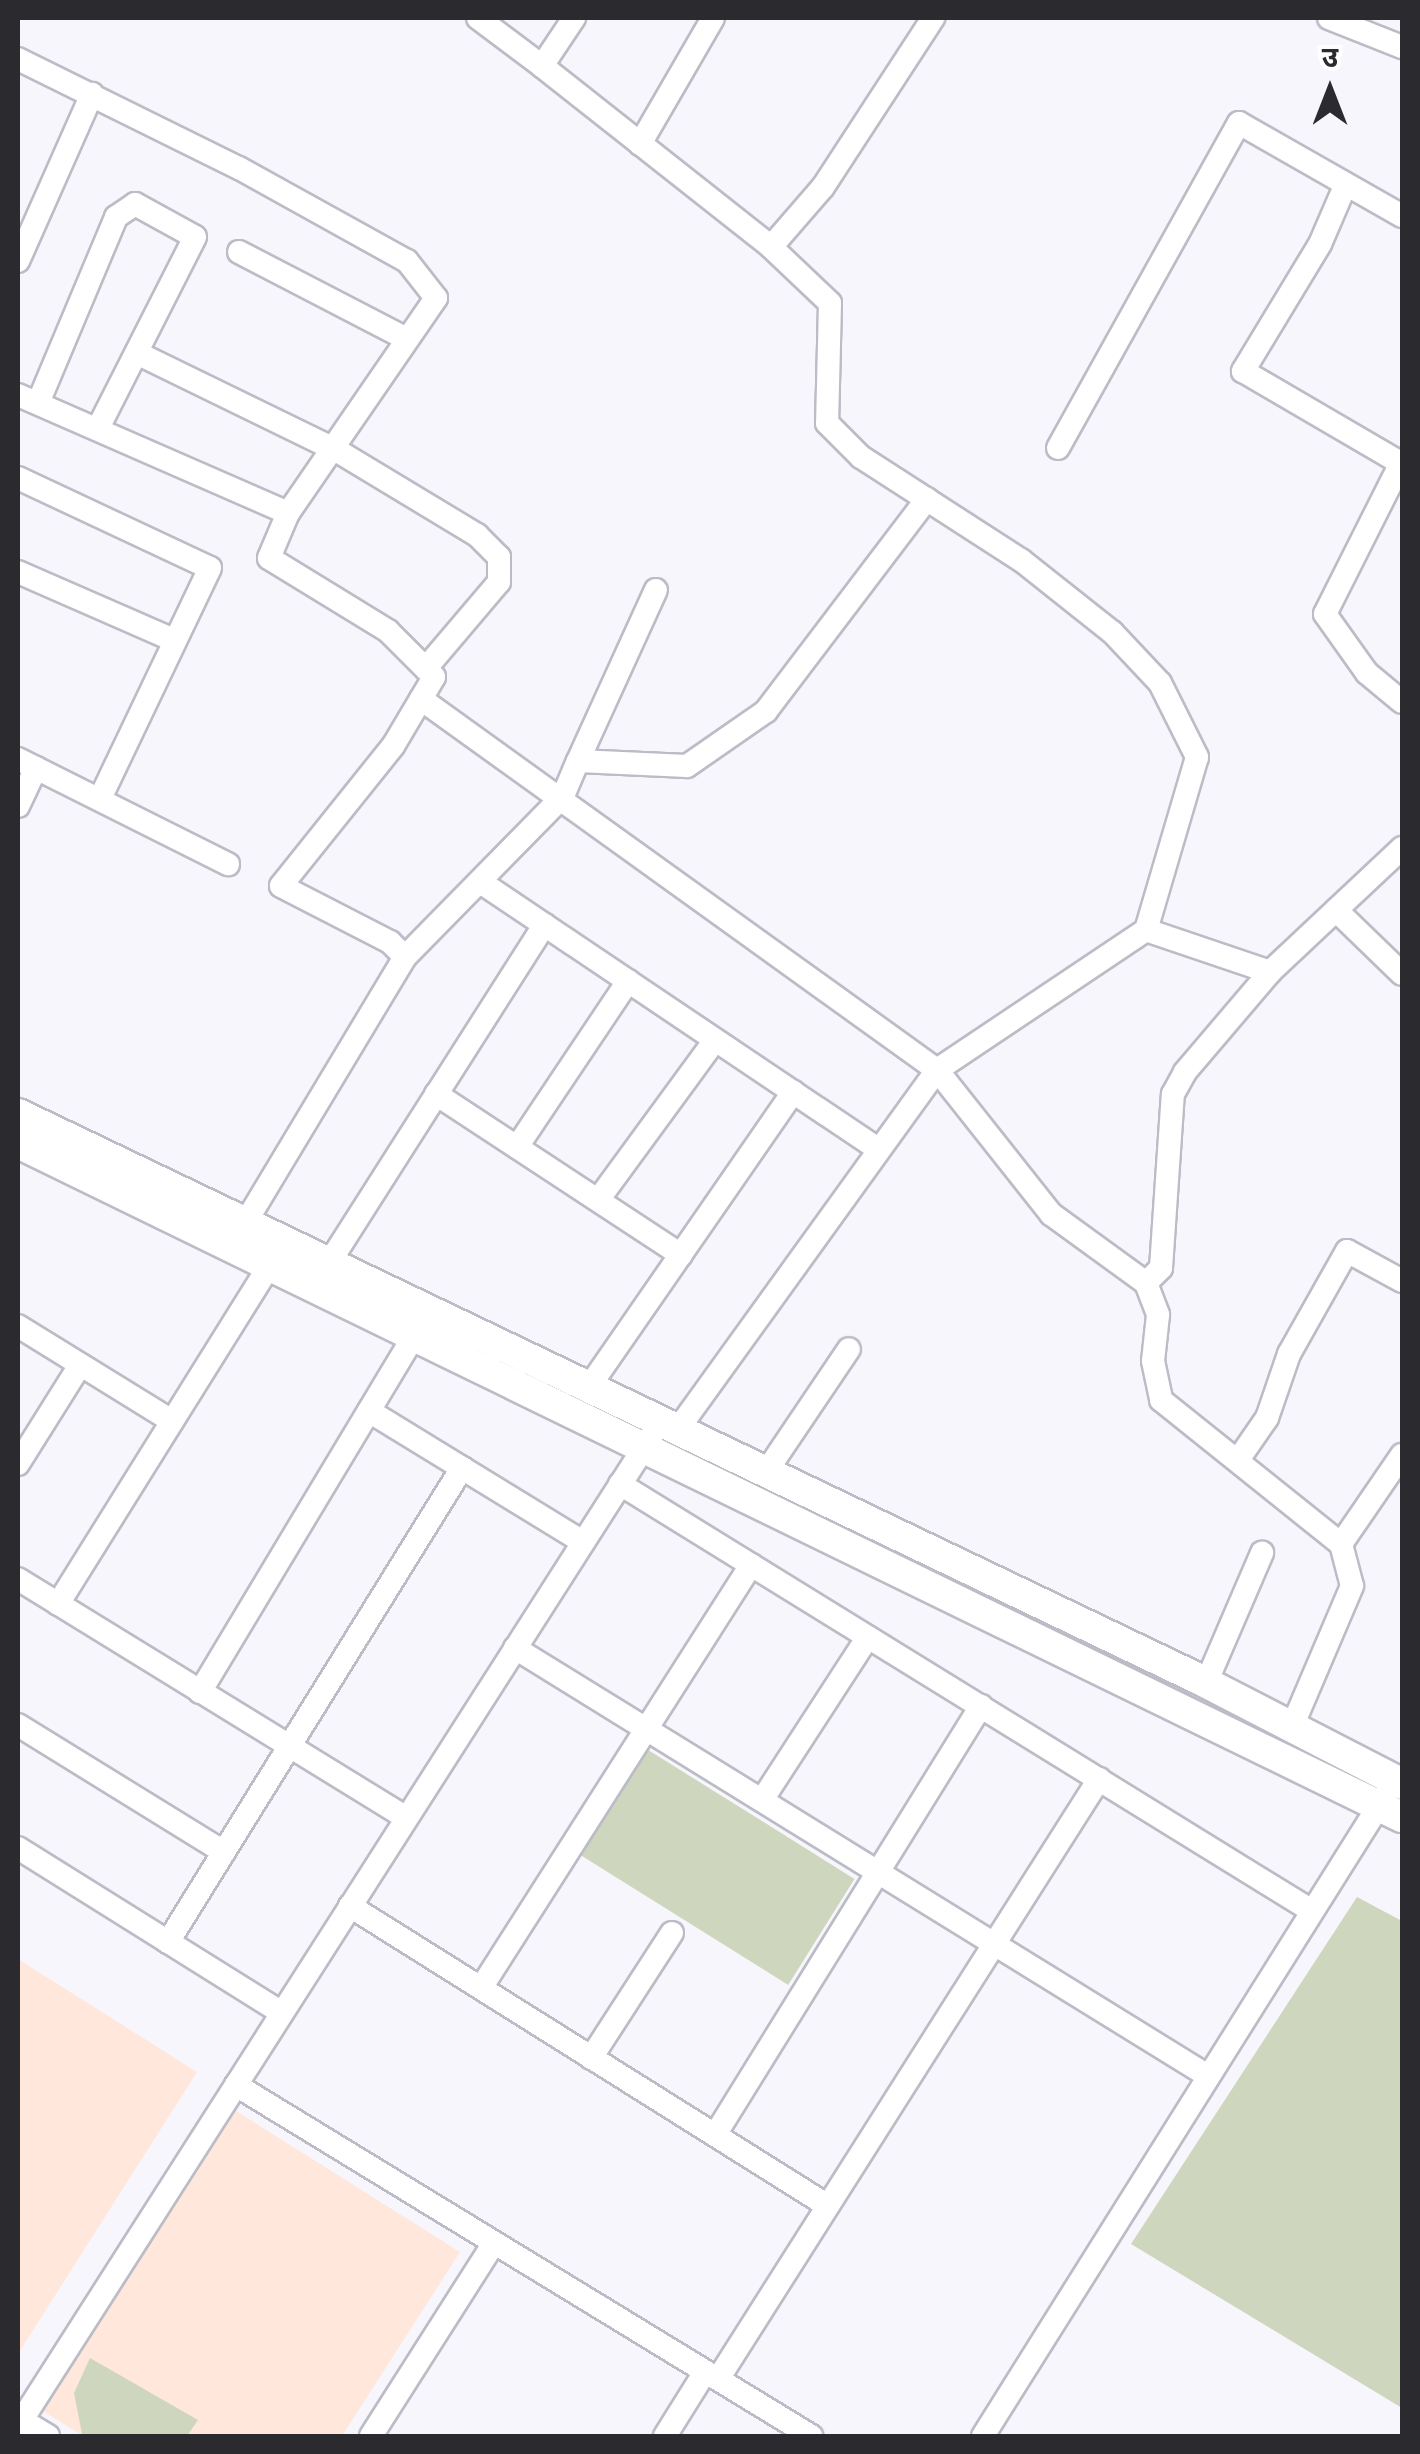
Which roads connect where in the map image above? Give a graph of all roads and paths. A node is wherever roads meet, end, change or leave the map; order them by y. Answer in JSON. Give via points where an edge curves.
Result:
{"nodes":[{"id":1,"x":478,"y":18,"type":"edge"},
{"id":2,"x":574,"y":18,"type":"edge"},
{"id":3,"x":714,"y":18,"type":"edge"},
{"id":4,"x":933,"y":18,"type":"edge"},
{"id":5,"x":1329,"y":18,"type":"edge"},
{"id":6,"x":1402,"y":47,"type":"edge"},
{"id":7,"x":18,"y":59,"type":"edge"},
{"id":8,"x":542,"y":66,"type":"junction"},
{"id":9,"x":92,"y":94,"type":"junction"},
{"id":10,"x":640,"y":144,"type":"junction"},
{"id":11,"x":1345,"y":186,"type":"junction"},
{"id":12,"x":1402,"y":216,"type":"edge"},
{"id":13,"x":770,"y":247,"type":"junction"},
{"id":14,"x":239,"y":252,"type":"dead end"},
{"id":15,"x":18,"y":261,"type":"edge"},
{"id":16,"x":407,"y":338,"type":"junction"},
{"id":17,"x":139,"y":354,"type":"junction"},
{"id":18,"x":28,"y":399,"type":"edge"},
{"id":19,"x":99,"y":426,"type":"junction"},
{"id":20,"x":1058,"y":448,"type":"dead end"},
{"id":21,"x":336,"y":450,"type":"junction"},
{"id":22,"x":1402,"y":463,"type":"edge"},
{"id":23,"x":18,"y":478,"type":"edge"},
{"id":24,"x":927,"y":499,"type":"junction"},
{"id":25,"x":288,"y":513,"type":"junction"},
{"id":26,"x":18,"y":572,"type":"edge"},
{"id":27,"x":656,"y":590,"type":"dead end"},
{"id":28,"x":171,"y":640,"type":"junction"},
{"id":29,"x":426,"y":668,"type":"junction"},
{"id":30,"x":421,"y":699,"type":"junction"},
{"id":31,"x":1402,"y":702,"type":"edge"},
{"id":32,"x":578,"y":761,"type":"junction"},
{"id":33,"x":27,"y":764,"type":"edge"},
{"id":34,"x":563,"y":796,"type":"junction"},
{"id":35,"x":101,"y":797,"type":"junction"},
{"id":36,"x":18,"y":806,"type":"edge"},
{"id":37,"x":1402,"y":848,"type":"edge"},
{"id":38,"x":228,"y":864,"type":"dead end"},
{"id":39,"x":482,"y":883,"type":"junction"},
{"id":40,"x":1336,"y":910,"type":"junction"},
{"id":41,"x":544,"y":925,"type":"junction"},
{"id":42,"x":1146,"y":930,"type":"junction"},
{"id":43,"x":405,"y":957,"type":"junction"},
{"id":44,"x":1270,"y":972,"type":"junction"},
{"id":45,"x":1402,"y":974,"type":"edge"},
{"id":46,"x":628,"y":981,"type":"junction"},
{"id":47,"x":715,"y":1040,"type":"junction"},
{"id":48,"x":936,"y":1070,"type":"junction"},
{"id":49,"x":793,"y":1092,"type":"junction"},
{"id":50,"x":436,"y":1094,"type":"junction"},
{"id":51,"x":18,"y":1114,"type":"edge"},
{"id":52,"x":18,"y":1142,"type":"edge"},
{"id":53,"x":517,"y":1147,"type":"junction"},
{"id":54,"x":876,"y":1148,"type":"junction"},
{"id":55,"x":598,"y":1200,"type":"junction"},
{"id":56,"x":246,"y":1223,"type":"junction"},
{"id":57,"x":278,"y":1252,"type":"junction"},
{"id":58,"x":680,"y":1254,"type":"junction"},
{"id":59,"x":329,"y":1263,"type":"junction"},
{"id":60,"x":1402,"y":1280,"type":"edge"},
{"id":61,"x":1146,"y":1283,"type":"junction"},
{"id":62,"x":18,"y":1326,"type":"edge"},
{"id":63,"x":416,"y":1332,"type":"junction"},
{"id":64,"x":849,"y":1349,"type":"dead end"},
{"id":65,"x":80,"y":1365,"type":"junction"},
{"id":66,"x":589,"y":1388,"type":"junction"},
{"id":67,"x":368,"y":1411,"type":"junction"},
{"id":68,"x":172,"y":1421,"type":"junction"},
{"id":69,"x":661,"y":1432,"type":"junction"},
{"id":70,"x":1402,"y":1455,"type":"edge"},
{"id":71,"x":1240,"y":1457,"type":"junction"},
{"id":72,"x":18,"y":1464,"type":"edge"},
{"id":73,"x":462,"y":1468,"type":"junction"},
{"id":74,"x":766,"y":1472,"type":"junction"},
{"id":75,"x":620,"y":1484,"type":"junction"},
{"id":76,"x":583,"y":1542,"type":"junction"},
{"id":77,"x":1342,"y":1544,"type":"junction"},
{"id":78,"x":1262,"y":1553,"type":"dead end"},
{"id":79,"x":751,"y":1565,"type":"junction"},
{"id":80,"x":18,"y":1580,"type":"edge"},
{"id":81,"x":58,"y":1604,"type":"junction"},
{"id":82,"x":868,"y":1637,"type":"junction"},
{"id":83,"x":515,"y":1648,"type":"junction"},
{"id":84,"x":1206,"y":1683,"type":"junction"},
{"id":85,"x":200,"y":1692,"type":"junction"},
{"id":86,"x":980,"y":1706,"type":"junction"},
{"id":87,"x":18,"y":1725,"type":"edge"},
{"id":88,"x":1292,"y":1727,"type":"junction"},
{"id":89,"x":646,"y":1729,"type":"junction"},
{"id":90,"x":289,"y":1746,"type":"junction"},
{"id":91,"x":1100,"y":1779,"type":"junction"},
{"id":92,"x":1394,"y":1796,"type":"edge"},
{"id":93,"x":762,"y":1800,"type":"junction"},
{"id":94,"x":406,"y":1818,"type":"junction"},
{"id":95,"x":18,"y":1848,"type":"edge"},
{"id":96,"x":224,"y":1852,"type":"junction"},
{"id":97,"x":878,"y":1872,"type":"junction"},
{"id":98,"x":350,"y":1906,"type":"junction"},
{"id":99,"x":1312,"y":1910,"type":"junction"},
{"id":100,"x":672,"y":1933,"type":"dead end"},
{"id":101,"x":168,"y":1942,"type":"junction"},
{"id":102,"x":994,"y":1944,"type":"junction"},
{"id":103,"x":481,"y":1988,"type":"junction"},
{"id":104,"x":282,"y":2013,"type":"junction"},
{"id":105,"x":591,"y":2058,"type":"junction"},
{"id":106,"x":1208,"y":2076,"type":"junction"},
{"id":107,"x":236,"y":2085,"type":"junction"},
{"id":108,"x":715,"y":2135,"type":"junction"},
{"id":109,"x":828,"y":2206,"type":"junction"},
{"id":110,"x":494,"y":2243,"type":"junction"},
{"id":111,"x":712,"y":2376,"type":"junction"},
{"id":112,"x":19,"y":2421,"type":"edge"},
{"id":113,"x":48,"y":2436,"type":"edge"},
{"id":114,"x":371,"y":2436,"type":"edge"},
{"id":115,"x":665,"y":2436,"type":"edge"},
{"id":116,"x":811,"y":2436,"type":"edge"},
{"id":117,"x":982,"y":2436,"type":"edge"}],
"edges":[{"from":1,"to":8,"type":"street"},
{"from":2,"to":8,"type":"street"},
{"from":3,"to":10,"type":"street"},
{"from":4,"to":13,"type":"street","via":[[823,186]]},
{"from":5,"to":6,"type":"street"},
{"from":7,"to":9,"type":"street"},
{"from":8,"to":10,"type":"street"},
{"from":9,"to":15,"type":"street"},
{"from":9,"to":16,"type":"street","via":[[407,261],[436,298]]},
{"from":10,"to":13,"type":"street"},
{"from":11,"to":12,"type":"street"},
{"from":11,"to":20,"type":"street","via":[[1240,123]]},
{"from":11,"to":22,"type":"street","via":[[1320,244],[1243,371]]},
{"from":13,"to":24,"type":"street","via":[[830,303],[827,423],[860,457]]},
{"from":14,"to":16,"type":"street"},
{"from":16,"to":21,"type":"street"},
{"from":17,"to":18,"type":"street","via":[[195,237],[135,204],[116,217]]},
{"from":17,"to":19,"type":"street"},
{"from":17,"to":21,"type":"street"},
{"from":18,"to":19,"type":"street"},
{"from":19,"to":25,"type":"street"},
{"from":21,"to":25,"type":"street"},
{"from":21,"to":29,"type":"street","via":[[477,534],[499,557],[499,582]]},
{"from":22,"to":31,"type":"street","via":[[1324,614],[1367,673]]},
{"from":23,"to":28,"type":"street","via":[[210,568]]},
{"from":24,"to":32,"type":"street","via":[[766,711],[687,766]]},
{"from":24,"to":42,"type":"street","via":[[1112,632],[1160,683],[1197,758]]},
{"from":25,"to":29,"type":"street","via":[[270,558],[388,631]]},
{"from":26,"to":28,"type":"street"},
{"from":27,"to":32,"type":"street"},
{"from":28,"to":35,"type":"street","via":[[133,739]]},
{"from":29,"to":30,"type":"street","via":[[434,676]]},
{"from":30,"to":34,"type":"street"},
{"from":30,"to":43,"type":"street","via":[[393,746],[281,886],[390,942]]},
{"from":32,"to":34,"type":"street"},
{"from":33,"to":35,"type":"street"},
{"from":33,"to":36,"type":"street"},
{"from":34,"to":39,"type":"street"},
{"from":34,"to":48,"type":"street"},
{"from":35,"to":38,"type":"street"},
{"from":37,"to":40,"type":"street"},
{"from":39,"to":41,"type":"street"},
{"from":39,"to":43,"type":"street"},
{"from":40,"to":44,"type":"street"},
{"from":40,"to":45,"type":"street"},
{"from":41,"to":46,"type":"street"},
{"from":41,"to":50,"type":"street"},
{"from":42,"to":44,"type":"street"},
{"from":42,"to":48,"type":"street"},
{"from":43,"to":56,"type":"street"},
{"from":44,"to":61,"type":"street","via":[[1173,1094],[1162,1268]]},
{"from":46,"to":47,"type":"street"},
{"from":46,"to":53,"type":"street"},
{"from":47,"to":49,"type":"street"},
{"from":47,"to":55,"type":"street"},
{"from":48,"to":54,"type":"street"},
{"from":48,"to":61,"type":"street","via":[[1051,1214]]},
{"from":49,"to":54,"type":"street"},
{"from":49,"to":58,"type":"street"},
{"from":50,"to":53,"type":"street"},
{"from":50,"to":59,"type":"street"},
{"from":51,"to":56,"type":"street"},
{"from":52,"to":57,"type":"street"},
{"from":53,"to":55,"type":"street"},
{"from":54,"to":69,"type":"street"},
{"from":55,"to":58,"type":"street"},
{"from":56,"to":57,"type":"street"},
{"from":57,"to":59,"type":"street"},
{"from":57,"to":63,"type":"street"},
{"from":57,"to":68,"type":"street"},
{"from":58,"to":66,"type":"street"},
{"from":59,"to":66,"type":"street"},
{"from":60,"to":71,"type":"street","via":[[1347,1251],[1289,1354],[1267,1418]]},
{"from":61,"to":71,"type":"street","via":[[1158,1315],[1153,1361],[1162,1400]]},
{"from":62,"to":65,"type":"street"},
{"from":63,"to":67,"type":"street"},
{"from":63,"to":69,"type":"street"},
{"from":64,"to":74,"type":"street"},
{"from":65,"to":68,"type":"street"},
{"from":65,"to":72,"type":"street"},
{"from":66,"to":69,"type":"street"},
{"from":67,"to":73,"type":"street"},
{"from":67,"to":85,"type":"street"},
{"from":68,"to":81,"type":"street"},
{"from":69,"to":74,"type":"street"},
{"from":69,"to":75,"type":"street"},
{"from":69,"to":92,"type":"street"},
{"from":70,"to":77,"type":"street"},
{"from":71,"to":77,"type":"street","via":[[1252,1474]]},
{"from":73,"to":76,"type":"street"},
{"from":73,"to":90,"type":"street"},
{"from":74,"to":84,"type":"street"},
{"from":75,"to":76,"type":"street"},
{"from":75,"to":79,"type":"street"},
{"from":76,"to":83,"type":"street"},
{"from":77,"to":88,"type":"street","via":[[1352,1586]]},
{"from":78,"to":84,"type":"street"},
{"from":79,"to":82,"type":"street"},
{"from":79,"to":89,"type":"street"},
{"from":80,"to":81,"type":"street"},
{"from":81,"to":85,"type":"street"},
{"from":82,"to":86,"type":"street"},
{"from":82,"to":93,"type":"street"},
{"from":83,"to":89,"type":"street"},
{"from":83,"to":94,"type":"street"},
{"from":84,"to":88,"type":"street"},
{"from":85,"to":90,"type":"street"},
{"from":86,"to":91,"type":"street"},
{"from":86,"to":97,"type":"street"},
{"from":87,"to":96,"type":"street"},
{"from":88,"to":92,"type":"street"},
{"from":89,"to":93,"type":"street"},
{"from":89,"to":103,"type":"street"},
{"from":90,"to":94,"type":"street"},
{"from":90,"to":96,"type":"street"},
{"from":91,"to":99,"type":"street"},
{"from":91,"to":102,"type":"street"},
{"from":92,"to":99,"type":"street"},
{"from":93,"to":97,"type":"street"},
{"from":94,"to":98,"type":"street"},
{"from":95,"to":101,"type":"street"},
{"from":96,"to":101,"type":"street"},
{"from":97,"to":102,"type":"street"},
{"from":97,"to":108,"type":"street"},
{"from":98,"to":103,"type":"street"},
{"from":98,"to":104,"type":"street"},
{"from":99,"to":106,"type":"street"},
{"from":100,"to":105,"type":"street"},
{"from":101,"to":104,"type":"street"},
{"from":102,"to":106,"type":"street"},
{"from":102,"to":109,"type":"street"},
{"from":103,"to":105,"type":"street"},
{"from":104,"to":107,"type":"street"},
{"from":105,"to":108,"type":"street"},
{"from":106,"to":117,"type":"street"},
{"from":107,"to":110,"type":"street"},
{"from":107,"to":112,"type":"street"},
{"from":108,"to":109,"type":"street"},
{"from":109,"to":111,"type":"street"},
{"from":110,"to":111,"type":"street"},
{"from":110,"to":114,"type":"street"},
{"from":111,"to":115,"type":"street"},
{"from":111,"to":116,"type":"street"},
{"from":112,"to":113,"type":"street"}]}
